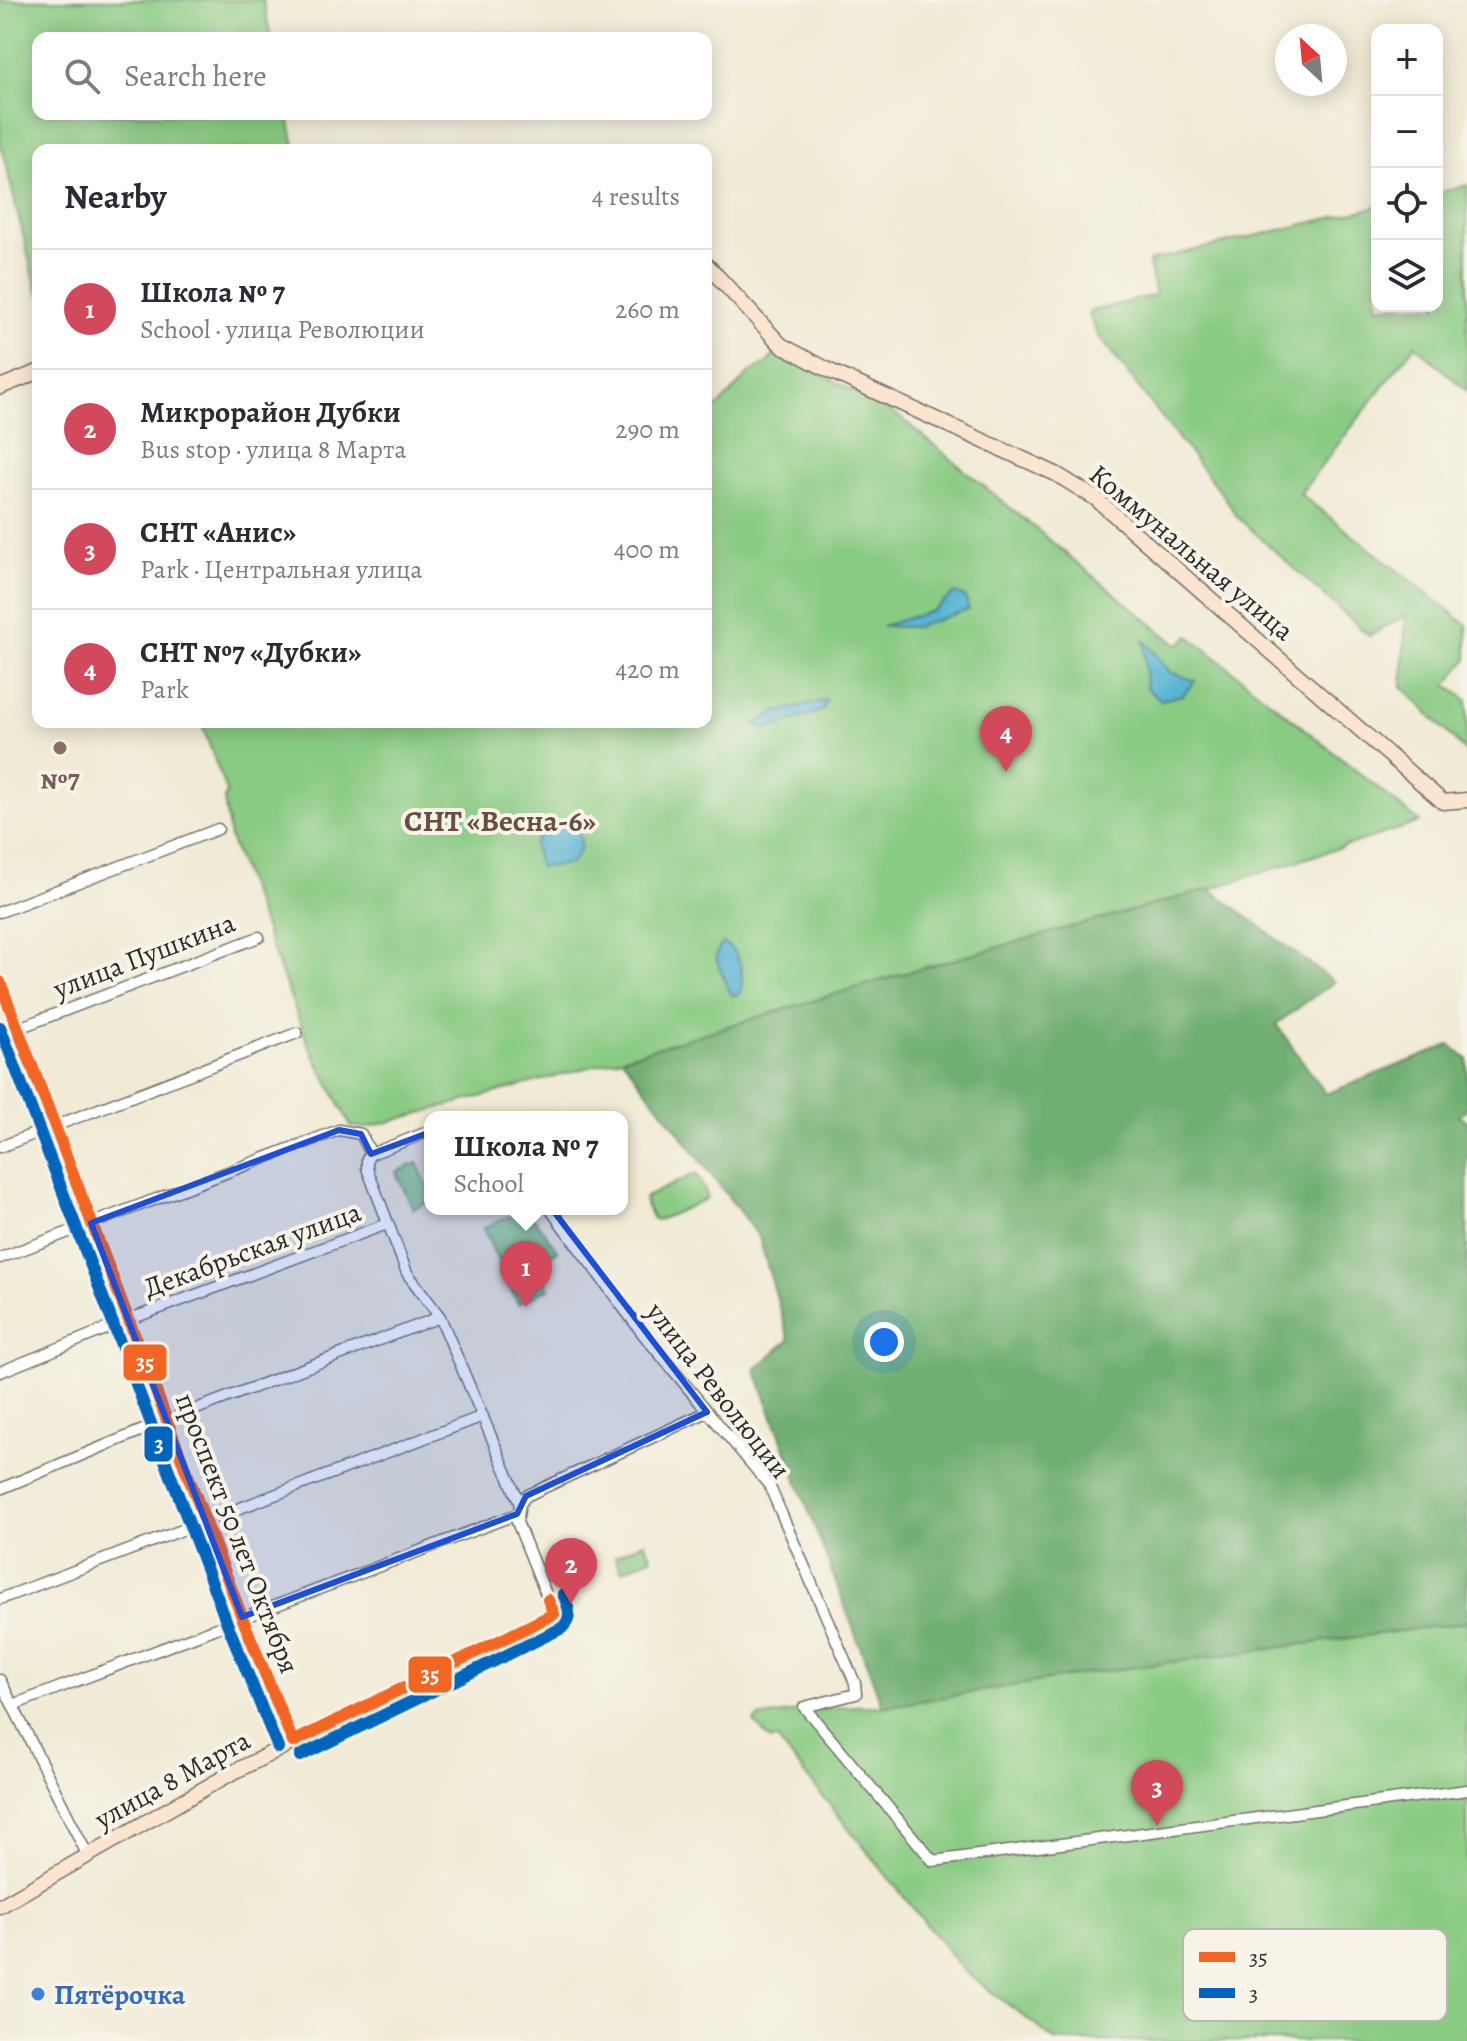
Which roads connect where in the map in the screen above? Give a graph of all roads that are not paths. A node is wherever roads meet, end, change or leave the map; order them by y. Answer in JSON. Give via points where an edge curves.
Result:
{"nodes":[{"id":1,"x":712,"y":270,"type":"edge"},
{"id":2,"x":32,"y":374,"type":"edge"},
{"id":3,"x":0,"y":387,"type":"edge"},
{"id":4,"x":1467,"y":800,"type":"edge"},
{"id":5,"x":218,"y":829,"type":"dead end"},
{"id":6,"x":0,"y":912,"type":"edge"},
{"id":7,"x":259,"y":937,"type":"dead end"},
{"id":8,"x":0,"y":982,"type":"edge"},
{"id":9,"x":16,"y":1029,"type":"junction"},
{"id":10,"x":297,"y":1033,"type":"dead end"},
{"id":11,"x":0,"y":1035,"type":"edge"},
{"id":12,"x":54,"y":1127,"type":"junction"},
{"id":13,"x":424,"y":1133,"type":"edge"},
{"id":14,"x":0,"y":1147,"type":"edge"},
{"id":15,"x":371,"y":1154,"type":"junction"},
{"id":16,"x":554,"y":1215,"type":"edge"},
{"id":17,"x":91,"y":1223,"type":"junction"},
{"id":18,"x":387,"y":1224,"type":"junction"},
{"id":19,"x":0,"y":1258,"type":"edge"},
{"id":20,"x":440,"y":1317,"type":"junction"},
{"id":21,"x":128,"y":1320,"type":"junction"},
{"id":22,"x":0,"y":1372,"type":"edge"},
{"id":23,"x":707,"y":1412,"type":"junction"},
{"id":24,"x":483,"y":1416,"type":"junction"},
{"id":25,"x":167,"y":1420,"type":"junction"},
{"id":26,"x":0,"y":1489,"type":"edge"},
{"id":27,"x":518,"y":1509,"type":"junction"},
{"id":28,"x":206,"y":1521,"type":"junction"},
{"id":29,"x":0,"y":1599,"type":"edge"},
{"id":30,"x":242,"y":1617,"type":"junction"},
{"id":31,"x":0,"y":1680,"type":"edge"},
{"id":32,"x":13,"y":1705,"type":"junction"},
{"id":33,"x":293,"y":1742,"type":"junction"},
{"id":34,"x":1467,"y":1790,"type":"edge"},
{"id":35,"x":88,"y":1856,"type":"junction"},
{"id":36,"x":0,"y":1906,"type":"edge"}],
"edges":[{"from":1,"to":4,"type":"main road","name":"Коммунальная улица","via":[[781,345],[1056,474],[1095,498],[1443,802]]},
{"from":2,"to":3,"type":"main road"},
{"from":5,"to":6,"type":"street"},
{"from":7,"to":9,"type":"street","name":"улица Пушкина"},
{"from":8,"to":9,"type":"main road","name":"проспект 50 лет Октября"},
{"from":9,"to":11,"type":"street","name":"улица Пушкина"},
{"from":9,"to":12,"type":"main road","name":"проспект 50 лет Октября"},
{"from":10,"to":12,"type":"street"},
{"from":12,"to":14,"type":"street"},
{"from":12,"to":17,"type":"main road","name":"проспект 50 лет Октября"},
{"from":13,"to":15,"type":"street"},
{"from":15,"to":17,"type":"street","via":[[361,1134],[339,1130]]},
{"from":15,"to":18,"type":"street","via":[[367,1168]]},
{"from":16,"to":23,"type":"street","name":"улица Революции"},
{"from":17,"to":19,"type":"street"},
{"from":17,"to":21,"type":"main road","name":"проспект 50 лет Октября"},
{"from":18,"to":20,"type":"street","via":[[407,1273]]},
{"from":18,"to":21,"type":"street","name":"Декабрьская улица"},
{"from":20,"to":24,"type":"street"},
{"from":20,"to":25,"type":"street"},
{"from":21,"to":22,"type":"street","name":"Декабрьская улица"},
{"from":21,"to":25,"type":"main road","name":"проспект 50 лет Октября"},
{"from":23,"to":27,"type":"street","via":[[526,1496]]},
{"from":23,"to":34,"type":"street","name":"улица Революции","via":[[769,1485],[855,1683],[856,1694],[804,1707],[933,1861]]},
{"from":24,"to":27,"type":"street"},
{"from":24,"to":28,"type":"street"},
{"from":25,"to":26,"type":"street"},
{"from":25,"to":28,"type":"main road","name":"проспект 50 лет Октября"},
{"from":27,"to":30,"type":"street"},
{"from":27,"to":33,"type":"street","name":"улица 8 Марта","via":[[517,1522],[554,1614]]},
{"from":28,"to":29,"type":"street"},
{"from":28,"to":30,"type":"main road","name":"проспект 50 лет Октября"},
{"from":30,"to":32,"type":"street"},
{"from":30,"to":33,"type":"main road","name":"проспект 50 лет Октября"},
{"from":31,"to":32,"type":"street"},
{"from":32,"to":35,"type":"street"},
{"from":33,"to":35,"type":"main road","name":"улица 8 Марта"},
{"from":35,"to":36,"type":"main road","name":"улица 8 Марта"}]}
